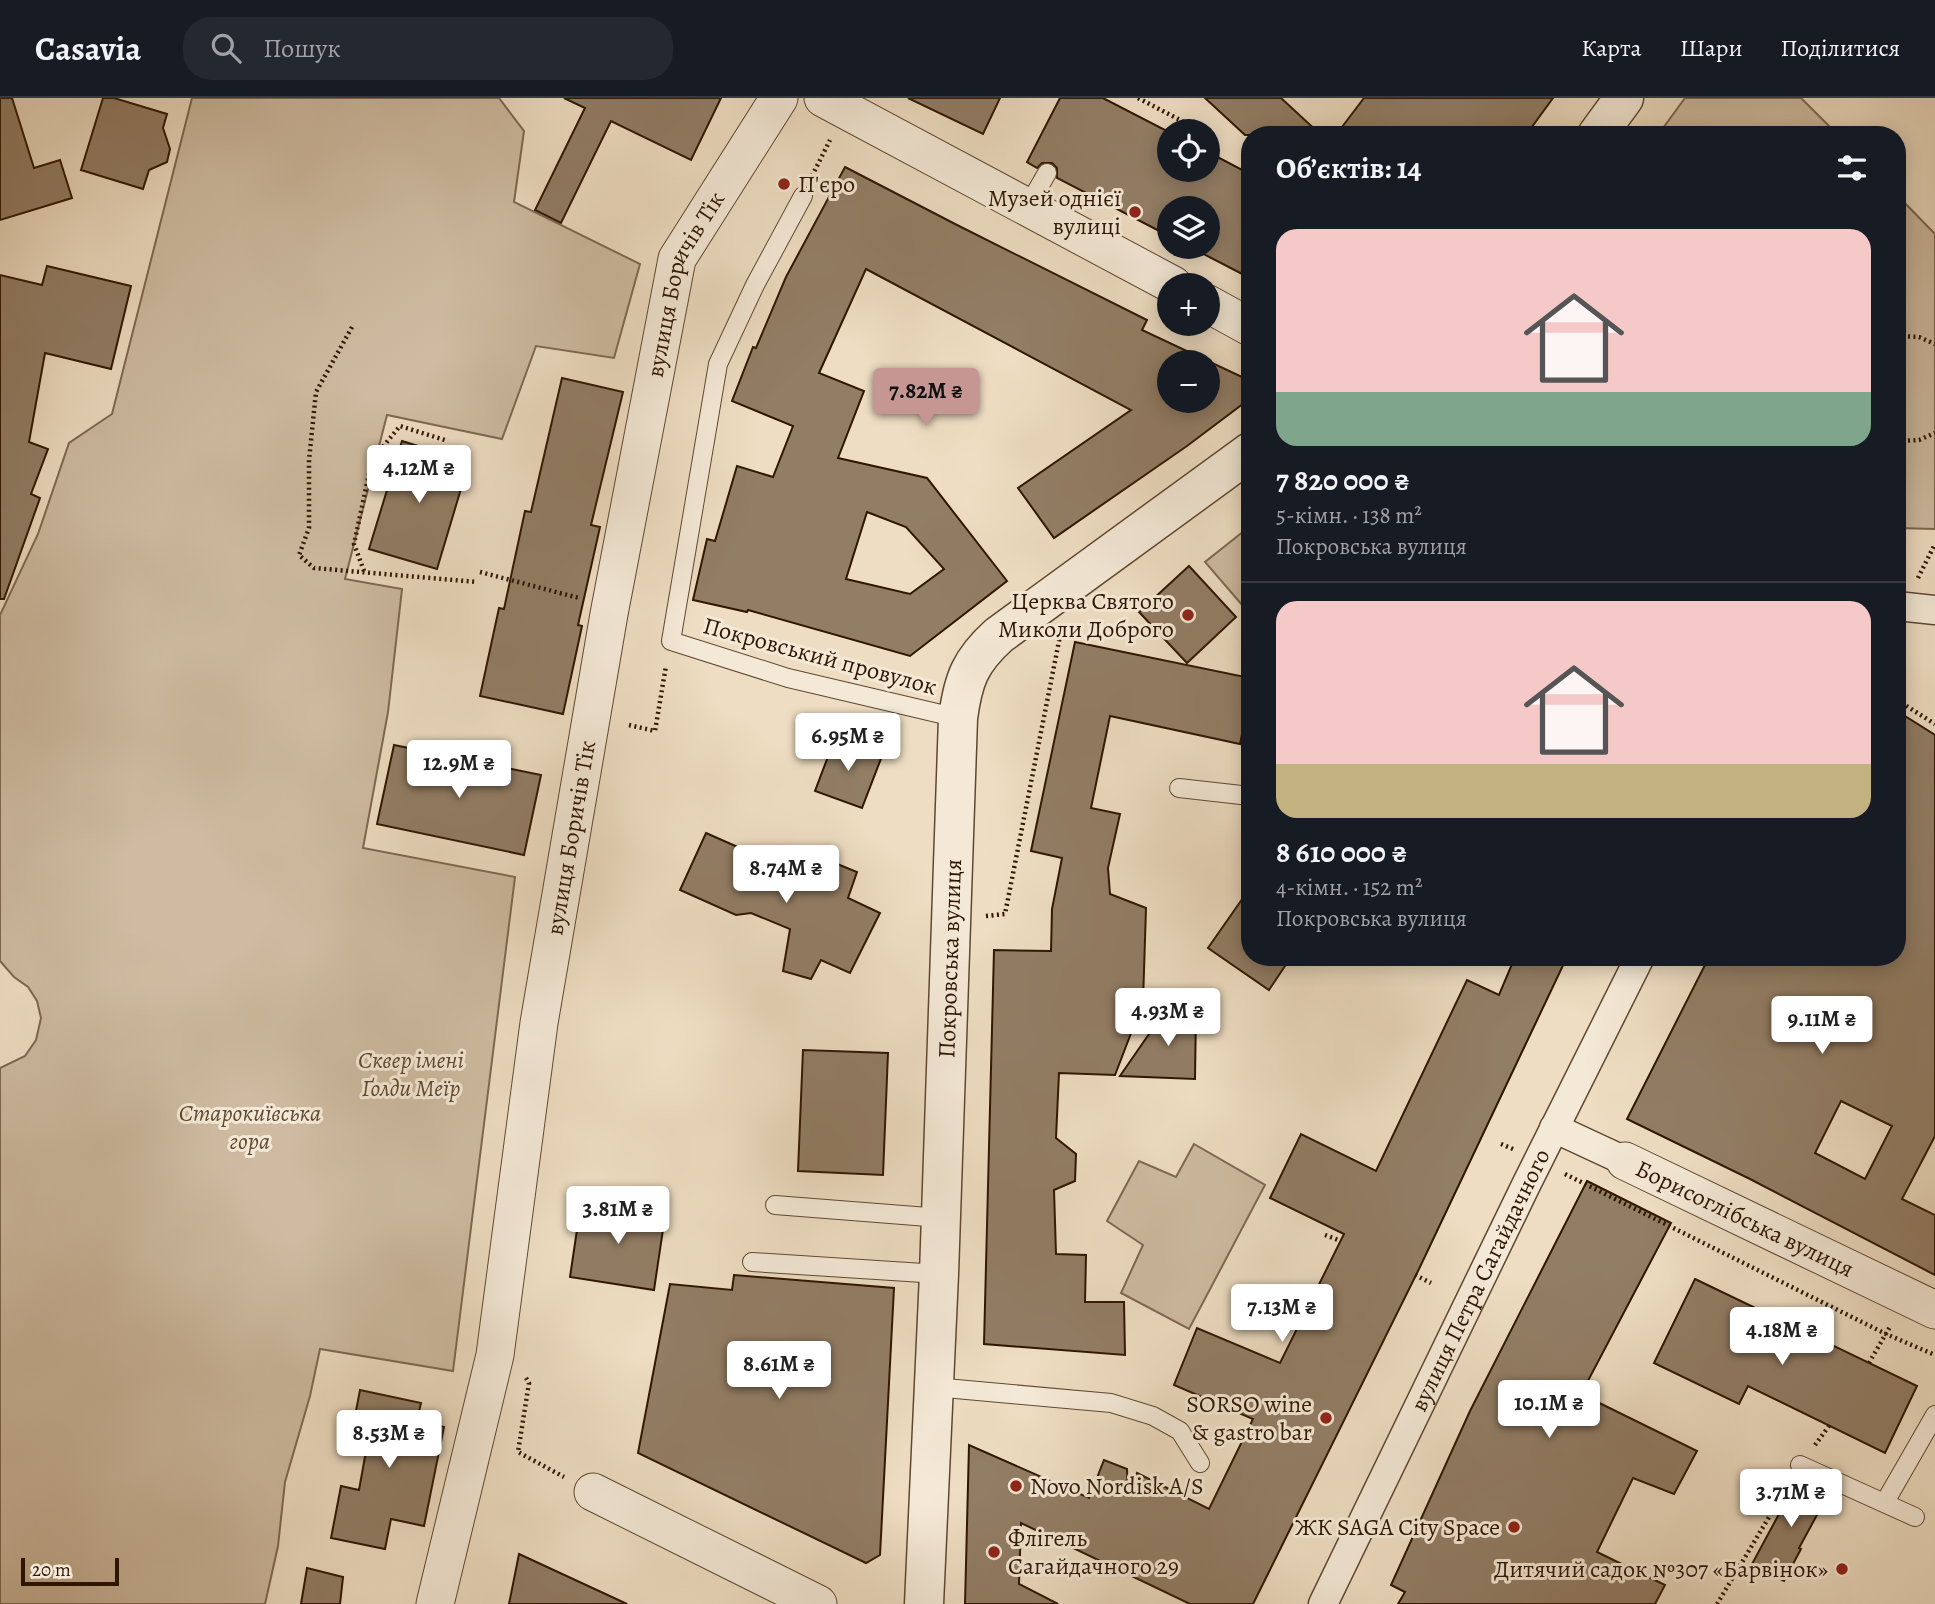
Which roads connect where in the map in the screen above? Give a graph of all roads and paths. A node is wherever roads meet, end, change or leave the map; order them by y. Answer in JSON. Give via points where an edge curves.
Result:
{"nodes":[{"id":1,"x":779,"y":98,"type":"edge"},
{"id":2,"x":1138,"y":98,"type":"edge"},
{"id":3,"x":1624,"y":98,"type":"edge"},
{"id":4,"x":829,"y":114,"type":"edge"},
{"id":5,"x":1179,"y":119,"type":"edge"},
{"id":6,"x":1604,"y":126,"type":"edge"},
{"id":7,"x":1047,"y":173,"type":"dead end"},
{"id":8,"x":803,"y":195,"type":"joint"},
{"id":9,"x":1028,"y":206,"type":"junction"},
{"id":10,"x":1157,"y":276,"type":"edge"},
{"id":11,"x":1220,"y":311,"type":"edge"},
{"id":12,"x":1241,"y":322,"type":"edge"},
{"id":13,"x":352,"y":327,"type":"dead end"},
{"id":14,"x":1906,"y":336,"type":"edge"},
{"id":15,"x":1935,"y":343,"type":"edge"},
{"id":16,"x":1935,"y":433,"type":"edge"},
{"id":17,"x":449,"y":441,"type":"dead end"},
{"id":18,"x":1906,"y":441,"type":"edge"},
{"id":19,"x":1241,"y":459,"type":"edge"},
{"id":20,"x":364,"y":571,"type":"junction"},
{"id":21,"x":480,"y":572,"type":"dead end"},
{"id":22,"x":477,"y":582,"type":"dead end"},
{"id":23,"x":610,"y":607,"type":"junction"},
{"id":24,"x":1906,"y":607,"type":"edge"},
{"id":25,"x":1935,"y":610,"type":"edge"},
{"id":26,"x":1062,"y":624,"type":"dead end"},
{"id":27,"x":671,"y":641,"type":"junction"},
{"id":28,"x":1906,"y":706,"type":"edge"},
{"id":29,"x":958,"y":718,"type":"junction"},
{"id":30,"x":1935,"y":724,"type":"edge"},
{"id":31,"x":629,"y":725,"type":"dead end"},
{"id":32,"x":1179,"y":788,"type":"dead end"},
{"id":33,"x":1241,"y":795,"type":"edge"},
{"id":34,"x":976,"y":918,"type":"dead end"},
{"id":35,"x":1636,"y":966,"type":"edge"},
{"id":36,"x":1555,"y":1128,"type":"junction"},
{"id":37,"x":1625,"y":1161,"type":"joint"},
{"id":38,"x":1581,"y":1182,"type":"dead end"},
{"id":39,"x":775,"y":1205,"type":"dead end"},
{"id":40,"x":941,"y":1218,"type":"junction"},
{"id":41,"x":1325,"y":1235,"type":"dead end"},
{"id":42,"x":1341,"y":1241,"type":"dead end"},
{"id":43,"x":752,"y":1262,"type":"dead end"},
{"id":44,"x":939,"y":1275,"type":"junction"},
{"id":45,"x":1415,"y":1275,"type":"dead end"},
{"id":46,"x":1431,"y":1283,"type":"dead end"},
{"id":47,"x":1921,"y":1304,"type":"edge"},
{"id":48,"x":1886,"y":1334,"type":"junction"},
{"id":49,"x":1935,"y":1355,"type":"edge"},
{"id":50,"x":1869,"y":1363,"type":"dead end"},
{"id":51,"x":524,"y":1375,"type":"dead end"},
{"id":52,"x":934,"y":1387,"type":"junction"},
{"id":53,"x":1935,"y":1415,"type":"edge"},
{"id":54,"x":1829,"y":1426,"type":"dead end"},
{"id":55,"x":1200,"y":1463,"type":"dead end"},
{"id":56,"x":1800,"y":1465,"type":"junction"},
{"id":57,"x":593,"y":1492,"type":"joint"},
{"id":58,"x":1885,"y":1502,"type":"junction"},
{"id":59,"x":1915,"y":1517,"type":"dead end"},
{"id":60,"x":435,"y":1604,"type":"edge"},
{"id":61,"x":818,"y":1604,"type":"edge"},
{"id":62,"x":924,"y":1604,"type":"edge"},
{"id":63,"x":1323,"y":1604,"type":"edge"},
{"id":64,"x":1717,"y":1604,"type":"edge"}],
"edges":[{"from":1,"to":23,"type":"street","name":"вулиця Боричів Тік","via":[[677,259]]},
{"from":2,"to":5,"type":"path"},
{"from":3,"to":6,"type":"street"},
{"from":4,"to":8,"type":"path"},
{"from":4,"to":9,"type":"street"},
{"from":7,"to":9,"type":"lane"},
{"from":8,"to":27,"type":"lane","via":[[718,364]]},
{"from":9,"to":10,"type":"street"},
{"from":11,"to":12,"type":"street"},
{"from":13,"to":20,"type":"path","via":[[316,392],[309,527],[299,555],[314,568]]},
{"from":14,"to":15,"type":"path"},
{"from":16,"to":18,"type":"path"},
{"from":17,"to":20,"type":"path","via":[[400,426],[372,460],[354,544]]},
{"from":19,"to":29,"type":"street","name":"Покровська вулиця","via":[[999,635],[972,664],[962,687]]},
{"from":20,"to":22,"type":"path"},
{"from":21,"to":23,"type":"path"},
{"from":23,"to":60,"type":"street","name":"вулиця Боричів Тік","via":[[539,1023],[495,1355]]},
{"from":24,"to":25,"type":"street"},
{"from":26,"to":34,"type":"path","via":[[1005,914]]},
{"from":27,"to":29,"type":"lane","name":"Покровський провулок","via":[[788,678]]},
{"from":27,"to":31,"type":"path","via":[[656,731]]},
{"from":28,"to":30,"type":"path"},
{"from":29,"to":40,"type":"street","name":"Покровська вулиця"},
{"from":32,"to":33,"type":"lane"},
{"from":35,"to":36,"type":"street","name":"вулиця Петра Сагайдачного"},
{"from":36,"to":37,"type":"street","name":"Борисоглібська вулиця"},
{"from":36,"to":63,"type":"street","name":"вулиця Петра Сагайдачного"},
{"from":37,"to":47,"type":"street","name":"Борисоглібська вулиця"},
{"from":38,"to":48,"type":"path"},
{"from":39,"to":40,"type":"lane"},
{"from":40,"to":44,"type":"street","name":"Покровська вулиця"},
{"from":41,"to":42,"type":"path"},
{"from":43,"to":44,"type":"lane"},
{"from":44,"to":52,"type":"street","name":"Покровська вулиця"},
{"from":45,"to":46,"type":"path"},
{"from":47,"to":48,"type":"path"},
{"from":48,"to":49,"type":"path"},
{"from":48,"to":50,"type":"path"},
{"from":51,"to":57,"type":"path","via":[[529,1383],[518,1452]]},
{"from":52,"to":55,"type":"lane","via":[[1111,1403],[1153,1416],[1180,1431]]},
{"from":52,"to":62,"type":"street","name":"Покровська вулиця"},
{"from":53,"to":58,"type":"lane"},
{"from":54,"to":56,"type":"path"},
{"from":56,"to":58,"type":"lane"},
{"from":56,"to":64,"type":"path"},
{"from":57,"to":61,"type":"street"},
{"from":58,"to":59,"type":"lane"}]}
